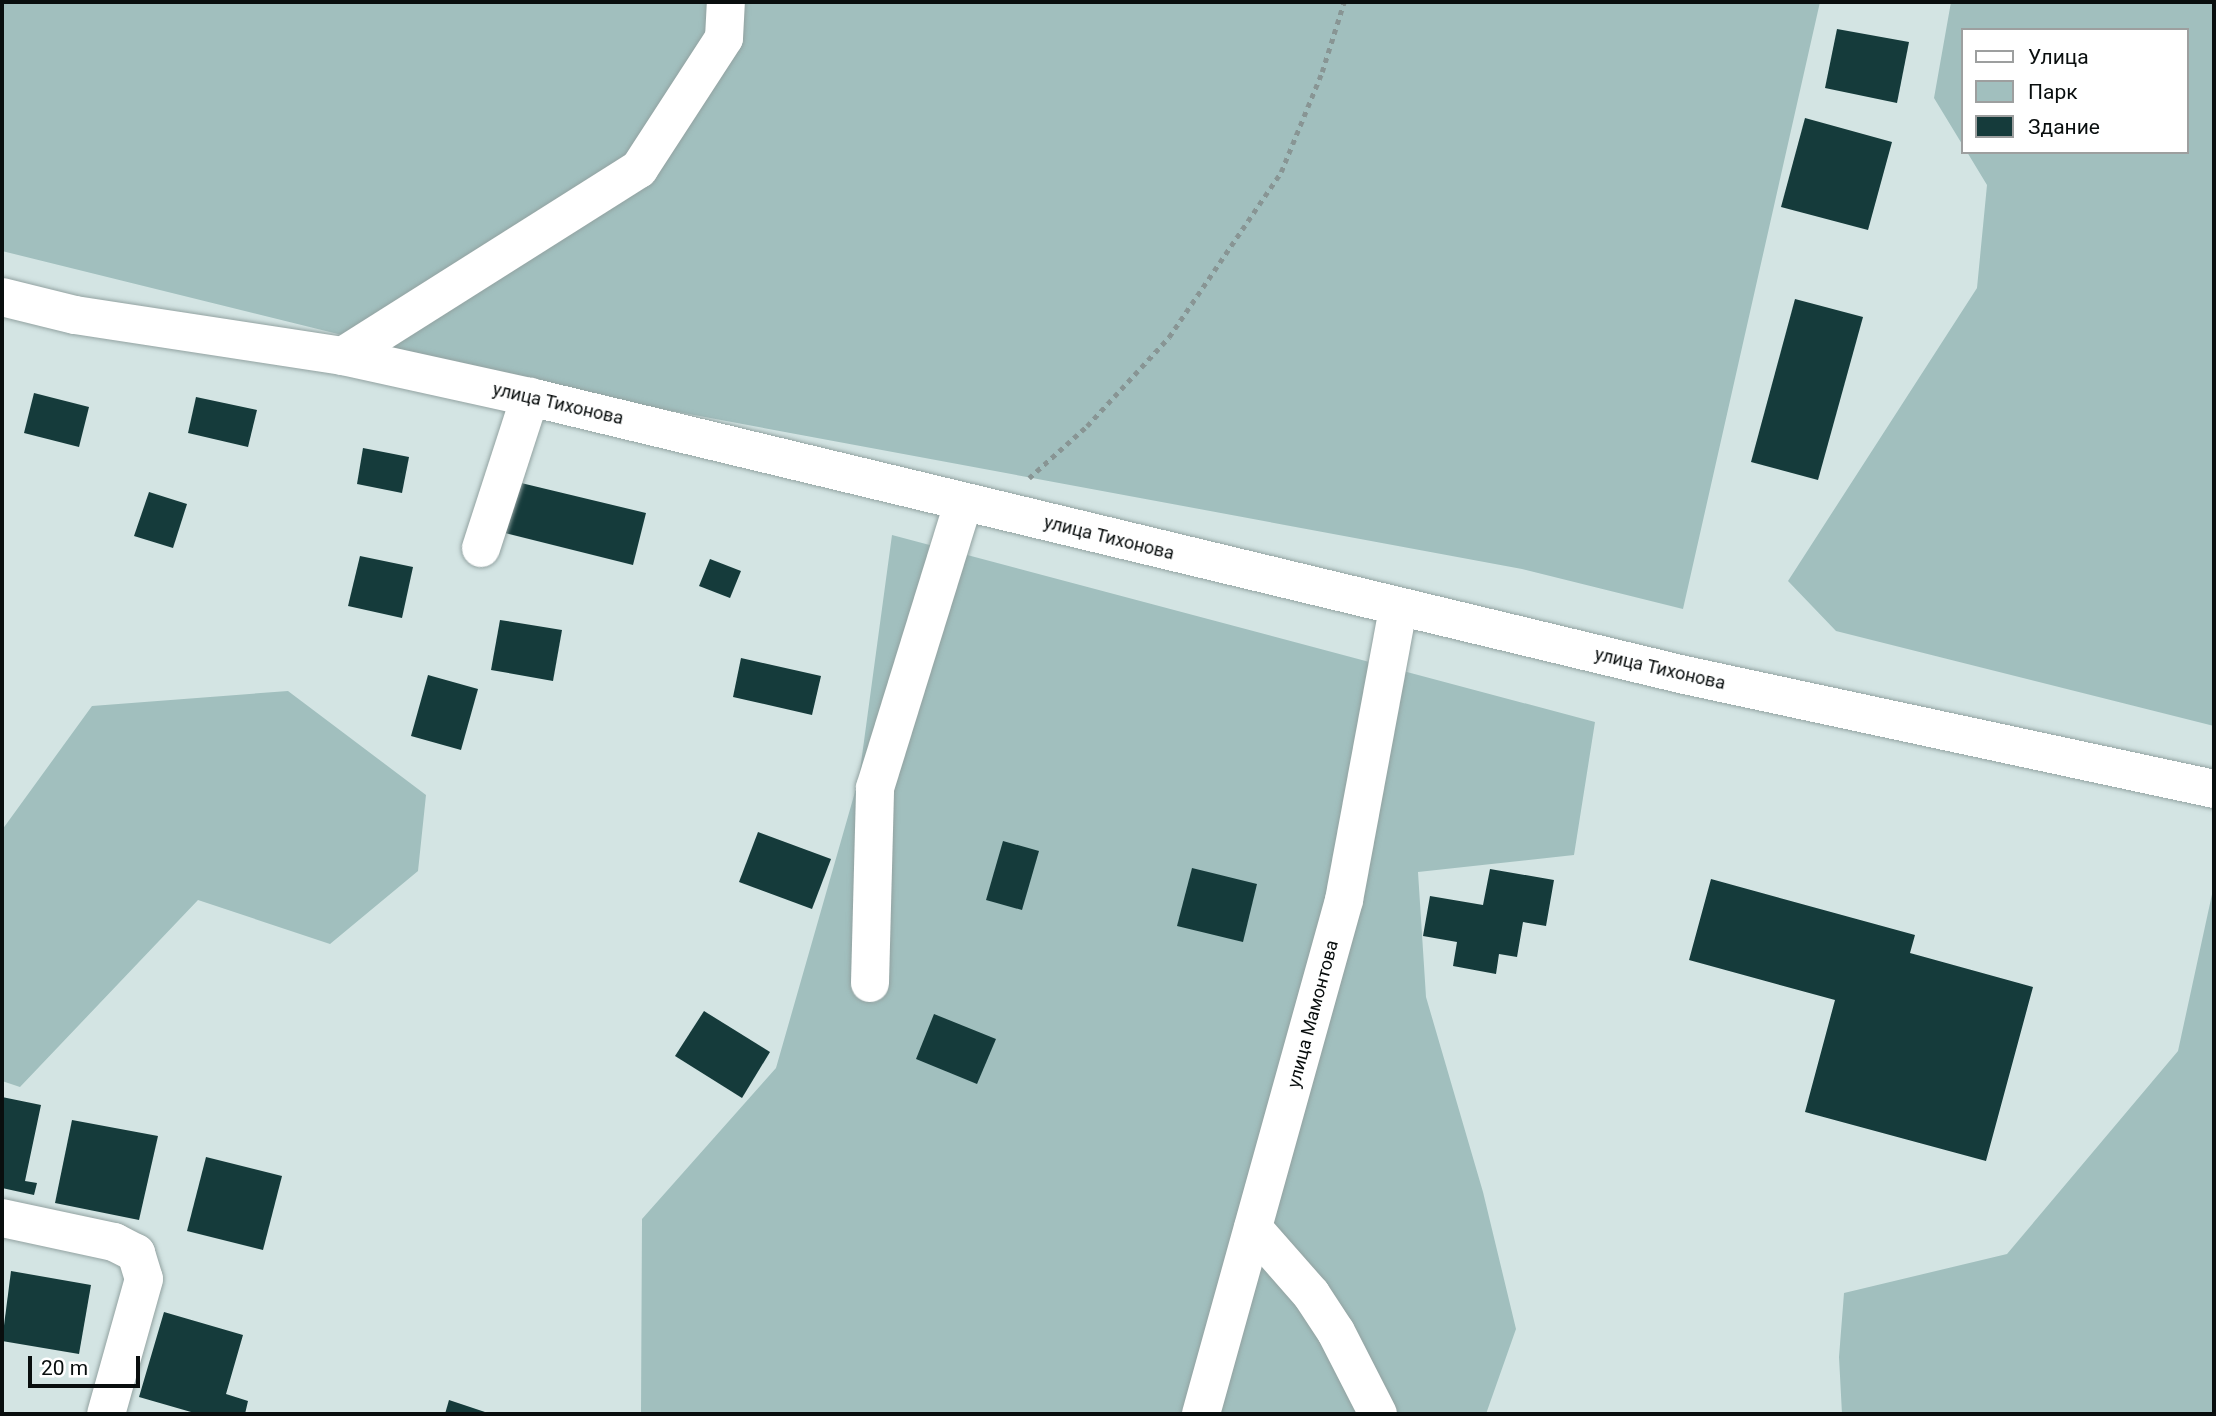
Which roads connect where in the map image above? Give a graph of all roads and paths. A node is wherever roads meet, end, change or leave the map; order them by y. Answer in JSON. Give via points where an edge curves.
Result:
{"nodes":[{"id":1,"x":726,"y":2,"type":"edge"},
{"id":2,"x":1344,"y":2,"type":"edge"},
{"id":3,"x":2,"y":297,"type":"edge"},
{"id":4,"x":343,"y":356,"type":"junction"},
{"id":5,"x":530,"y":397,"type":"junction"},
{"id":6,"x":975,"y":505,"type":"junction"},
{"id":7,"x":481,"y":548,"type":"dead end"},
{"id":8,"x":1398,"y":608,"type":"junction"},
{"id":9,"x":2214,"y":789,"type":"edge"},
{"id":10,"x":870,"y":983,"type":"dead end"},
{"id":11,"x":2,"y":1219,"type":"edge"},
{"id":12,"x":1253,"y":1228,"type":"junction"},
{"id":13,"x":106,"y":1414,"type":"edge"},
{"id":14,"x":1201,"y":1414,"type":"edge"},
{"id":15,"x":1378,"y":1414,"type":"edge"}],
"edges":[{"from":1,"to":4,"type":"street","via":[[724,38],[639,169]]},
{"from":2,"to":6,"type":"path","via":[[1322,72],[1280,172],[1168,337],[1087,426],[1035,473]]},
{"from":3,"to":4,"type":"street","name":"улица Тихонова","via":[[75,315]]},
{"from":4,"to":5,"type":"street","name":"улица Тихонова"},
{"from":5,"to":6,"type":"street","name":"улица Тихонова"},
{"from":5,"to":7,"type":"street"},
{"from":6,"to":8,"type":"street","name":"улица Тихонова"},
{"from":6,"to":10,"type":"street","via":[[875,788]]},
{"from":8,"to":9,"type":"street","name":"улица Тихонова"},
{"from":8,"to":12,"type":"street","name":"улица Мамонтова","via":[[1344,900]]},
{"from":11,"to":13,"type":"street","via":[[114,1242],[135,1253],[144,1279]]},
{"from":12,"to":14,"type":"street","name":"улица Мамонтова"},
{"from":12,"to":15,"type":"street","via":[[1311,1294]]}]}
